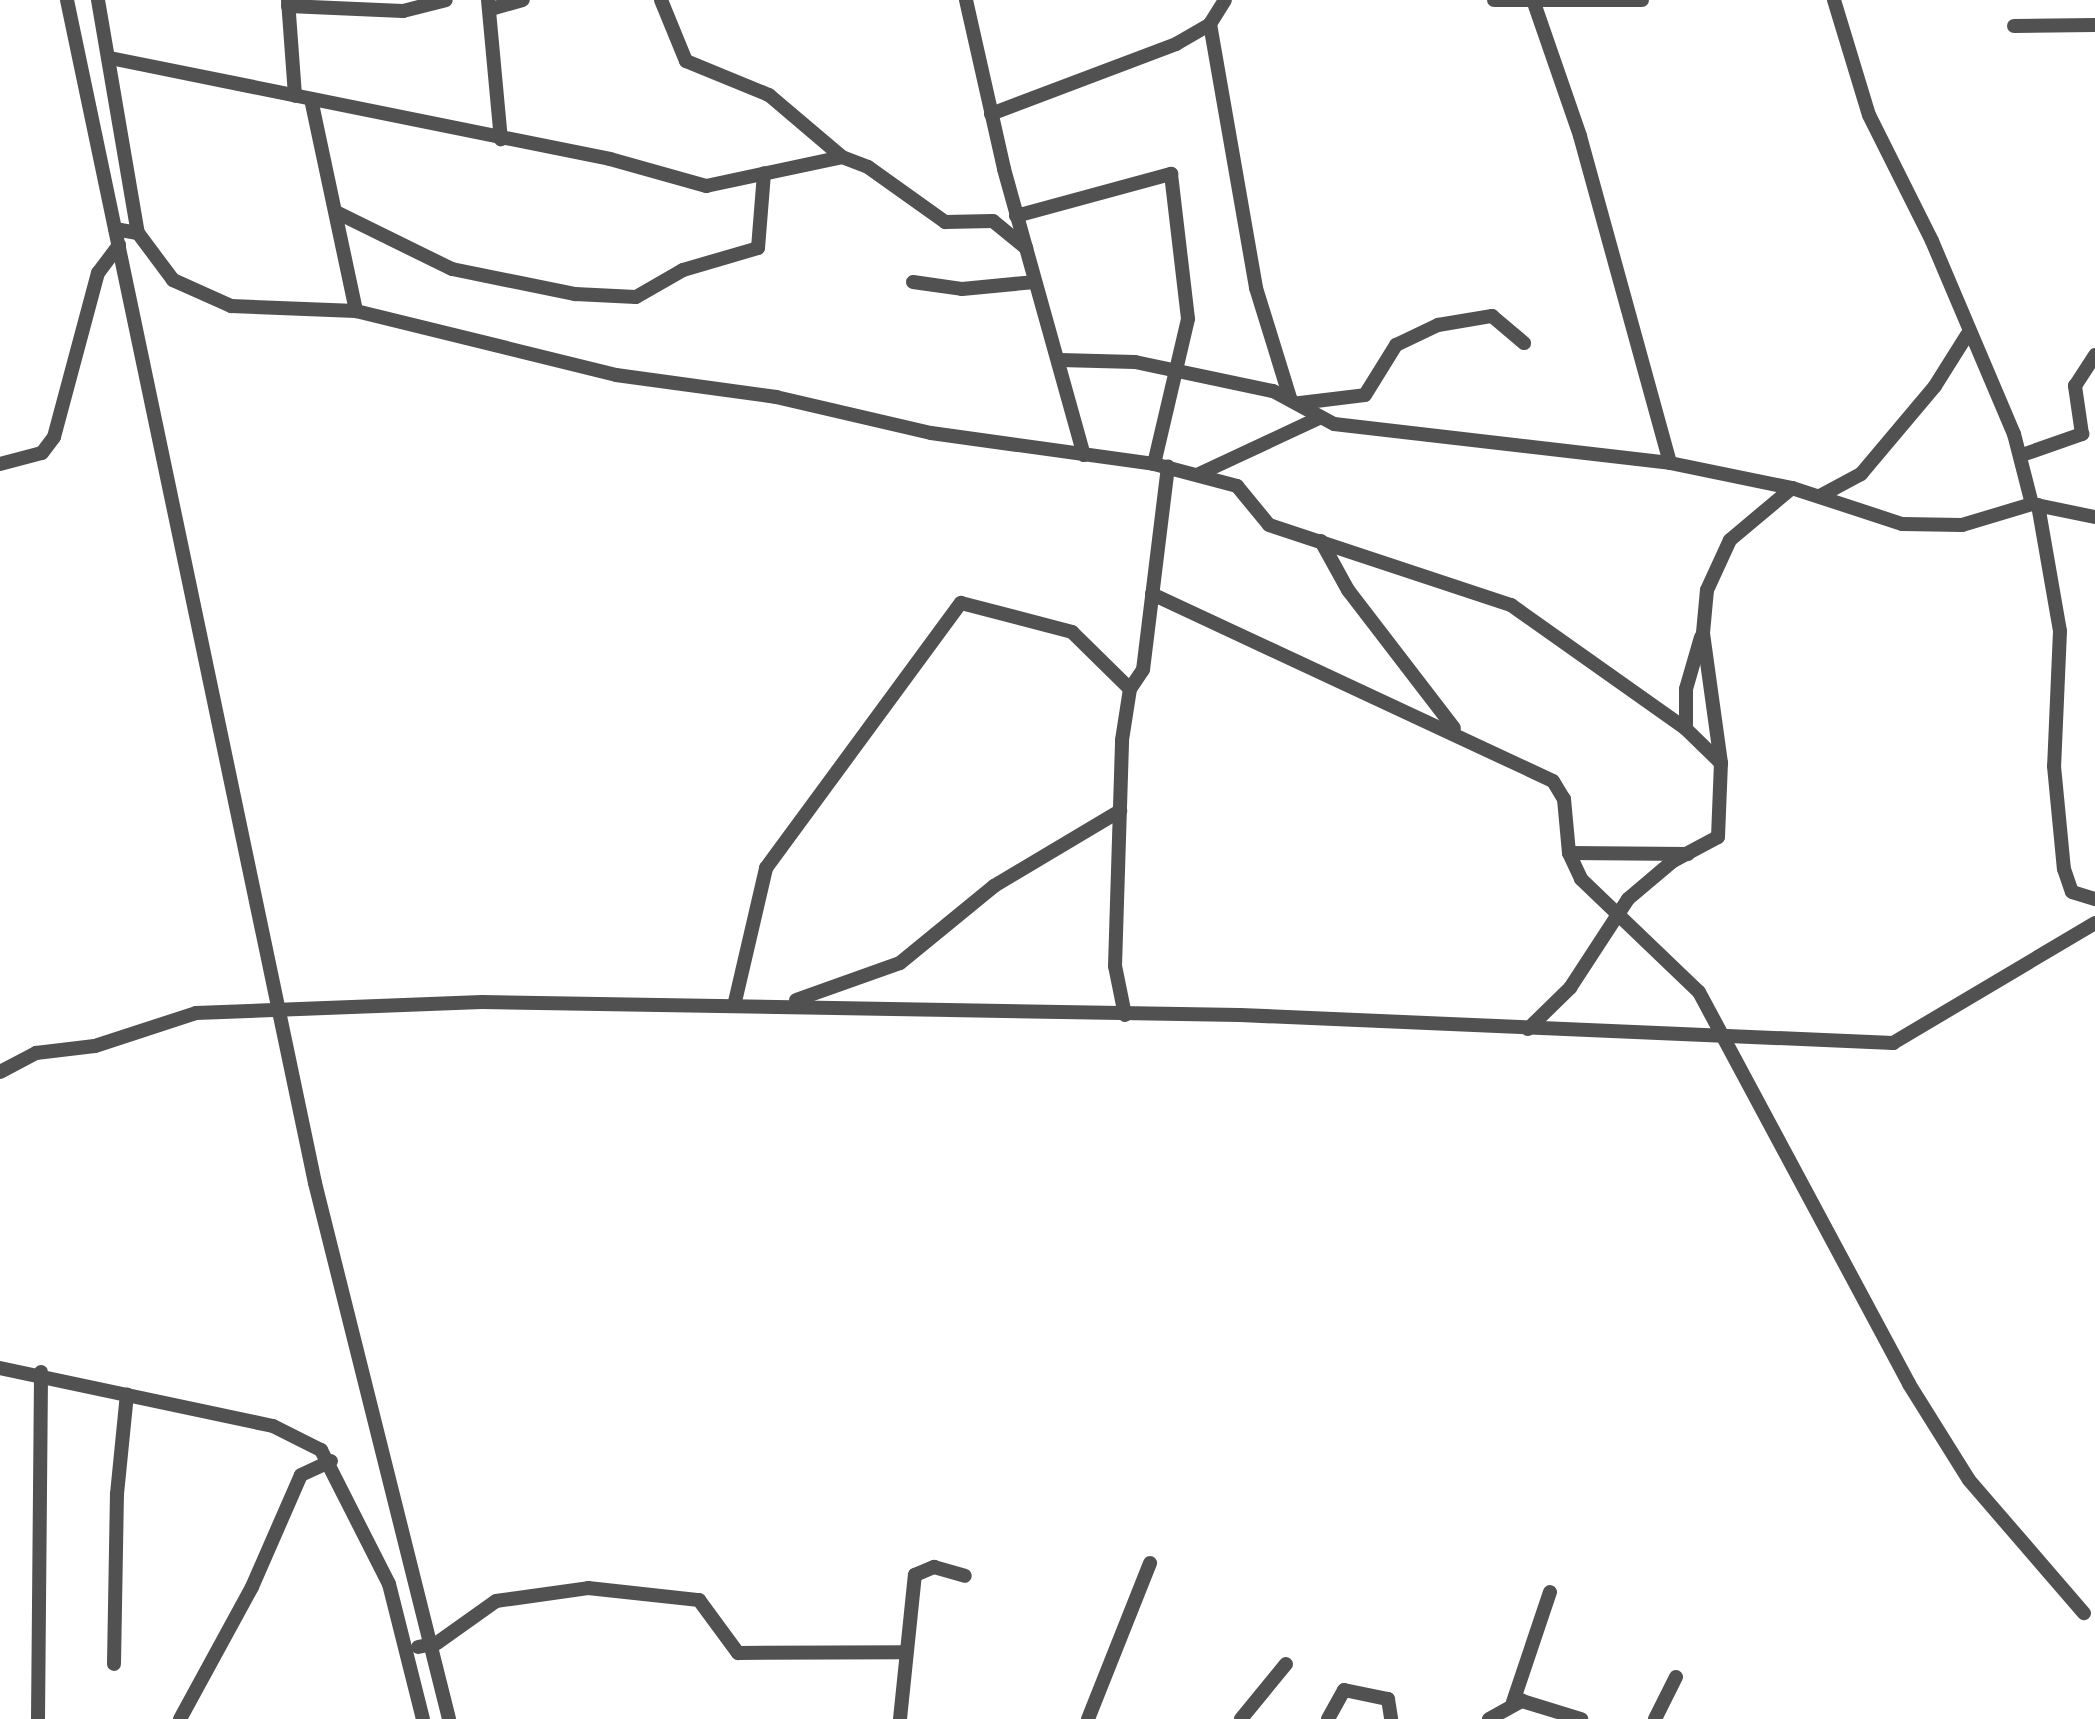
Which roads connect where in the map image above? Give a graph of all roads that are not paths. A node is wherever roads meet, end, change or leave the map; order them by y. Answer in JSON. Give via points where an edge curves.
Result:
{"nodes":[{"id":1,"x":67,"y":0,"type":"edge"},
{"id":2,"x":98,"y":0,"type":"edge"},
{"id":3,"x":446,"y":0,"type":"edge"},
{"id":4,"x":523,"y":0,"type":"edge"},
{"id":5,"x":661,"y":0,"type":"edge"},
{"id":6,"x":966,"y":0,"type":"edge"},
{"id":7,"x":1225,"y":0,"type":"edge"},
{"id":8,"x":1494,"y":0,"type":"edge"},
{"id":9,"x":1642,"y":0,"type":"edge"},
{"id":10,"x":1834,"y":0,"type":"edge"},
{"id":11,"x":1534,"y":2,"type":"edge"},
{"id":12,"x":288,"y":3,"type":"edge"},
{"id":13,"x":489,"y":4,"type":"edge"},
{"id":14,"x":1210,"y":24,"type":"junction"},
{"id":15,"x":2095,"y":25,"type":"edge"},
{"id":16,"x":2014,"y":26,"type":"dead end"},
{"id":17,"x":110,"y":58,"type":"junction"},
{"id":18,"x":303,"y":98,"type":"junction"},
{"id":19,"x":991,"y":114,"type":"junction"},
{"id":20,"x":501,"y":139,"type":"junction"},
{"id":21,"x":842,"y":157,"type":"junction"},
{"id":22,"x":764,"y":174,"type":"junction"},
{"id":23,"x":338,"y":214,"type":"junction"},
{"id":24,"x":1016,"y":216,"type":"junction"},
{"id":25,"x":116,"y":229,"type":"junction"},
{"id":26,"x":138,"y":233,"type":"junction"},
{"id":27,"x":119,"y":245,"type":"junction"},
{"id":28,"x":1026,"y":248,"type":"junction"},
{"id":29,"x":913,"y":282,"type":"dead end"},
{"id":30,"x":1035,"y":282,"type":"junction"},
{"id":31,"x":356,"y":312,"type":"junction"},
{"id":32,"x":1967,"y":335,"type":"junction"},
{"id":33,"x":1524,"y":342,"type":"dead end"},
{"id":34,"x":2095,"y":355,"type":"edge"},
{"id":35,"x":1060,"y":360,"type":"junction"},
{"id":36,"x":1177,"y":376,"type":"junction"},
{"id":37,"x":1295,"y":400,"type":"junction"},
{"id":38,"x":1319,"y":418,"type":"junction"},
{"id":39,"x":1084,"y":455,"type":"junction"},
{"id":40,"x":2022,"y":455,"type":"junction"},
{"id":41,"x":1670,"y":463,"type":"junction"},
{"id":42,"x":0,"y":464,"type":"edge"},
{"id":43,"x":1161,"y":465,"type":"junction"},
{"id":44,"x":1199,"y":474,"type":"junction"},
{"id":45,"x":1792,"y":488,"type":"junction"},
{"id":46,"x":1820,"y":496,"type":"junction"},
{"id":47,"x":2035,"y":505,"type":"junction"},
{"id":48,"x":2095,"y":518,"type":"edge"},
{"id":49,"x":1321,"y":542,"type":"junction"},
{"id":50,"x":1152,"y":594,"type":"junction"},
{"id":51,"x":1703,"y":633,"type":"junction"},
{"id":52,"x":1130,"y":689,"type":"junction"},
{"id":53,"x":1686,"y":689,"type":"junction"},
{"id":54,"x":1661,"y":711,"type":"junction"},
{"id":55,"x":1686,"y":729,"type":"junction"},
{"id":56,"x":1462,"y":735,"type":"junction"},
{"id":57,"x":1721,"y":762,"type":"junction"},
{"id":58,"x":1120,"y":811,"type":"junction"},
{"id":59,"x":1569,"y":853,"type":"junction"},
{"id":60,"x":1688,"y":854,"type":"junction"},
{"id":61,"x":2095,"y":899,"type":"edge"},
{"id":62,"x":1615,"y":914,"type":"junction"},
{"id":63,"x":2095,"y":922,"type":"edge"},
{"id":64,"x":734,"y":1006,"type":"junction"},
{"id":65,"x":771,"y":1006,"type":"junction"},
{"id":66,"x":280,"y":1011,"type":"junction"},
{"id":67,"x":1124,"y":1014,"type":"junction"},
{"id":68,"x":1528,"y":1029,"type":"junction"},
{"id":69,"x":1723,"y":1040,"type":"junction"},
{"id":70,"x":0,"y":1072,"type":"edge"},
{"id":71,"x":0,"y":1368,"type":"edge"},
{"id":72,"x":41,"y":1372,"type":"junction"},
{"id":73,"x":127,"y":1394,"type":"junction"},
{"id":74,"x":330,"y":1461,"type":"junction"},
{"id":75,"x":1150,"y":1563,"type":"dead end"},
{"id":76,"x":965,"y":1576,"type":"dead end"},
{"id":77,"x":1550,"y":1592,"type":"dead end"},
{"id":78,"x":2084,"y":1614,"type":"dead end"},
{"id":79,"x":407,"y":1646,"type":"junction"},
{"id":80,"x":427,"y":1646,"type":"junction"},
{"id":81,"x":905,"y":1652,"type":"junction"},
{"id":82,"x":114,"y":1664,"type":"dead end"},
{"id":83,"x":1286,"y":1664,"type":"dead end"},
{"id":84,"x":1676,"y":1677,"type":"dead end"},
{"id":85,"x":1512,"y":1702,"type":"junction"},
{"id":86,"x":38,"y":1719,"type":"edge"},
{"id":87,"x":180,"y":1719,"type":"edge"},
{"id":88,"x":423,"y":1719,"type":"edge"},
{"id":89,"x":449,"y":1719,"type":"edge"},
{"id":90,"x":900,"y":1719,"type":"edge"},
{"id":91,"x":1088,"y":1719,"type":"edge"},
{"id":92,"x":1241,"y":1719,"type":"edge"},
{"id":93,"x":1328,"y":1719,"type":"edge"},
{"id":94,"x":1391,"y":1719,"type":"edge"},
{"id":95,"x":1489,"y":1719,"type":"edge"},
{"id":96,"x":1581,"y":1719,"type":"edge"},
{"id":97,"x":1655,"y":1719,"type":"edge"}],
"edges":[{"from":1,"to":25,"type":"street"},
{"from":2,"to":17,"type":"street"},
{"from":3,"to":12,"type":"street","via":[[404,11]]},
{"from":4,"to":13,"type":"street"},
{"from":5,"to":21,"type":"street","via":[[686,61],[769,96]]},
{"from":6,"to":19,"type":"street"},
{"from":7,"to":14,"type":"street"},
{"from":8,"to":11,"type":"street"},
{"from":9,"to":11,"type":"street"},
{"from":10,"to":32,"type":"street","via":[[1869,115],[1932,241]]},
{"from":11,"to":41,"type":"street","via":[[1580,136]]},
{"from":12,"to":18,"type":"street"},
{"from":13,"to":20,"type":"street"},
{"from":14,"to":19,"type":"street","via":[[1176,44]]},
{"from":14,"to":37,"type":"street","via":[[1254,276]]},
{"from":15,"to":16,"type":"street"},
{"from":17,"to":18,"type":"street"},
{"from":17,"to":26,"type":"street"},
{"from":18,"to":20,"type":"street"},
{"from":18,"to":23,"type":"street"},
{"from":19,"to":24,"type":"street"},
{"from":20,"to":22,"type":"street","via":[[706,186]]},
{"from":21,"to":22,"type":"street"},
{"from":21,"to":28,"type":"street","via":[[945,222],[992,221]]},
{"from":22,"to":23,"type":"street","via":[[758,248],[683,270],[636,297],[575,294],[452,270]]},
{"from":23,"to":31,"type":"street"},
{"from":24,"to":28,"type":"street"},
{"from":24,"to":36,"type":"street","via":[[1172,174],[1188,319]]},
{"from":25,"to":26,"type":"street"},
{"from":25,"to":27,"type":"street"},
{"from":26,"to":31,"type":"street","via":[[164,274],[216,302]]},
{"from":27,"to":42,"type":"street","via":[[98,273],[54,437],[42,452]]},
{"from":27,"to":66,"type":"street"},
{"from":28,"to":30,"type":"street"},
{"from":29,"to":30,"type":"street","via":[[962,289]]},
{"from":30,"to":35,"type":"street"},
{"from":31,"to":39,"type":"street","via":[[616,374]]},
{"from":32,"to":40,"type":"street"},
{"from":32,"to":46,"type":"street","via":[[1861,474]]},
{"from":33,"to":37,"type":"street","via":[[1492,316],[1438,325],[1396,345],[1365,395]]},
{"from":34,"to":40,"type":"street","via":[[2075,386],[2082,434]]},
{"from":35,"to":36,"type":"street","via":[[1135,362]]},
{"from":35,"to":39,"type":"street"},
{"from":36,"to":37,"type":"street"},
{"from":36,"to":43,"type":"street"},
{"from":37,"to":38,"type":"street"},
{"from":38,"to":41,"type":"street"},
{"from":38,"to":44,"type":"street"},
{"from":39,"to":43,"type":"street"},
{"from":40,"to":47,"type":"street"},
{"from":41,"to":45,"type":"street"},
{"from":43,"to":44,"type":"street"},
{"from":43,"to":50,"type":"street"},
{"from":44,"to":49,"type":"street","via":[[1240,488],[1262,521]]},
{"from":45,"to":46,"type":"street"},
{"from":45,"to":51,"type":"street","via":[[1722,551],[1706,590]]},
{"from":46,"to":47,"type":"street","via":[[1876,518],[1932,526],[1992,519]]},
{"from":47,"to":48,"type":"street"},
{"from":47,"to":61,"type":"street","via":[[2060,630],[2054,766],[2061,849],[2072,892]]},
{"from":49,"to":54,"type":"street","via":[[1498,598]]},
{"from":49,"to":56,"type":"street","via":[[1421,690]]},
{"from":50,"to":52,"type":"street","via":[[1143,670]]},
{"from":50,"to":56,"type":"street"},
{"from":51,"to":53,"type":"street"},
{"from":51,"to":57,"type":"street"},
{"from":52,"to":58,"type":"street"},
{"from":52,"to":64,"type":"street","via":[[1072,632],[961,603],[766,868]]},
{"from":53,"to":54,"type":"street"},
{"from":53,"to":55,"type":"street"},
{"from":54,"to":55,"type":"street"},
{"from":55,"to":57,"type":"street"},
{"from":56,"to":59,"type":"street","via":[[1553,781],[1564,800]]},
{"from":57,"to":60,"type":"street","via":[[1720,832]]},
{"from":58,"to":65,"type":"street","via":[[994,886],[900,963]]},
{"from":58,"to":67,"type":"street","via":[[1115,966]]},
{"from":59,"to":60,"type":"street"},
{"from":59,"to":62,"type":"street","via":[[1595,898]]},
{"from":60,"to":62,"type":"street"},
{"from":62,"to":68,"type":"street","via":[[1570,988]]},
{"from":62,"to":69,"type":"street","via":[[1699,992]]},
{"from":63,"to":69,"type":"street","via":[[1892,1043]]},
{"from":64,"to":65,"type":"street"},
{"from":64,"to":66,"type":"street","via":[[482,1002]]},
{"from":65,"to":67,"type":"street"},
{"from":66,"to":70,"type":"street","via":[[187,1014],[116,1041],[36,1053]]},
{"from":66,"to":80,"type":"street"},
{"from":67,"to":68,"type":"street"},
{"from":68,"to":69,"type":"street"},
{"from":69,"to":78,"type":"street","via":[[1908,1384],[1969,1480]]},
{"from":71,"to":72,"type":"street"},
{"from":72,"to":73,"type":"street"},
{"from":72,"to":86,"type":"street"},
{"from":73,"to":74,"type":"street","via":[[273,1426],[312,1442]]},
{"from":73,"to":82,"type":"street","via":[[117,1494]]},
{"from":74,"to":79,"type":"street","via":[[389,1584]]},
{"from":74,"to":87,"type":"street","via":[[298,1480],[252,1586]]},
{"from":75,"to":91,"type":"street"},
{"from":76,"to":81,"type":"street","via":[[934,1567],[915,1576]]},
{"from":77,"to":85,"type":"street"},
{"from":79,"to":80,"type":"street"},
{"from":79,"to":88,"type":"street"},
{"from":80,"to":81,"type":"street","via":[[496,1601],[588,1588],[699,1600],[738,1654]]},
{"from":80,"to":89,"type":"street"},
{"from":81,"to":90,"type":"street"},
{"from":83,"to":92,"type":"street"},
{"from":84,"to":97,"type":"street"},
{"from":85,"to":95,"type":"street"},
{"from":85,"to":96,"type":"street"},
{"from":93,"to":94,"type":"street","via":[[1344,1690],[1388,1699]]}]}
